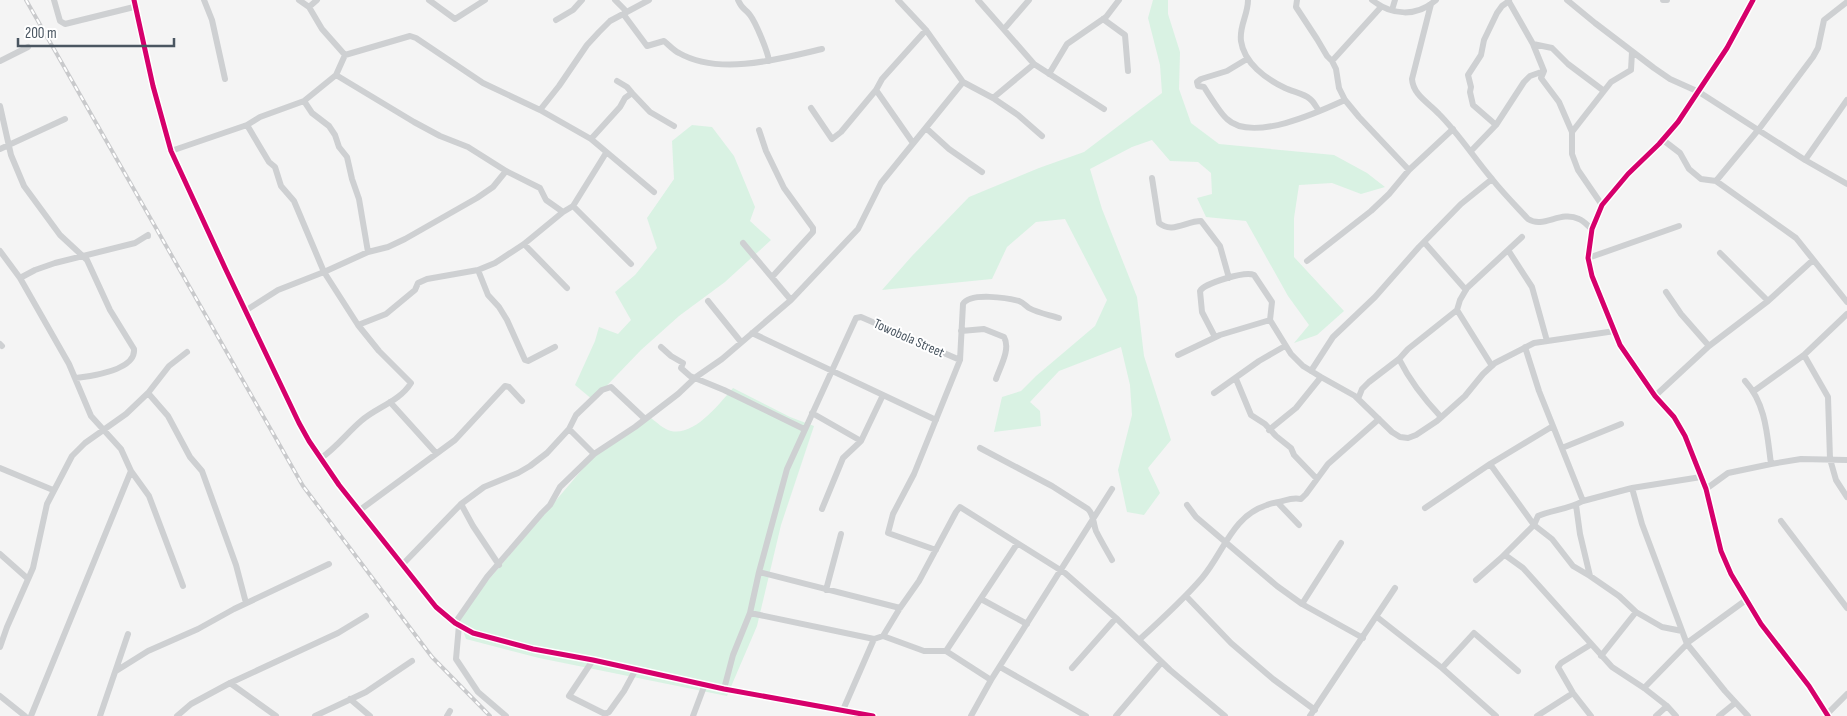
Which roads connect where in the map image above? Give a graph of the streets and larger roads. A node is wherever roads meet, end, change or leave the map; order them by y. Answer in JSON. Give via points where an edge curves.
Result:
{"nodes":[{"id":1,"x":54,"y":0,"type":"edge"},
{"id":2,"x":204,"y":0,"type":"edge"},
{"id":3,"x":299,"y":0,"type":"edge"},
{"id":4,"x":318,"y":0,"type":"edge"},
{"id":5,"x":429,"y":0,"type":"edge"},
{"id":6,"x":485,"y":0,"type":"edge"},
{"id":7,"x":582,"y":0,"type":"edge"},
{"id":8,"x":615,"y":0,"type":"edge"},
{"id":9,"x":649,"y":0,"type":"edge"},
{"id":10,"x":738,"y":0,"type":"edge"},
{"id":11,"x":898,"y":0,"type":"edge"},
{"id":12,"x":978,"y":0,"type":"edge"},
{"id":13,"x":1029,"y":0,"type":"edge"},
{"id":14,"x":1119,"y":0,"type":"edge"},
{"id":15,"x":1248,"y":0,"type":"edge"},
{"id":16,"x":1297,"y":0,"type":"edge"},
{"id":17,"x":1372,"y":0,"type":"edge"},
{"id":18,"x":1395,"y":0,"type":"edge"},
{"id":19,"x":1663,"y":0,"type":"edge"},
{"id":20,"x":1667,"y":0,"type":"edge"},
{"id":21,"x":1753,"y":0,"type":"edge"},
{"id":22,"x":1509,"y":1,"type":"edge"},
{"id":23,"x":1569,"y":1,"type":"edge"},
{"id":24,"x":1433,"y":2,"type":"edge"},
{"id":25,"x":1847,"y":2,"type":"edge"},
{"id":26,"x":134,"y":4,"type":"edge"},
{"id":27,"x":309,"y":7,"type":"junction"},
{"id":28,"x":1381,"y":7,"type":"junction"},
{"id":29,"x":1392,"y":10,"type":"junction"},
{"id":30,"x":624,"y":15,"type":"junction"},
{"id":31,"x":1103,"y":19,"type":"junction"},
{"id":32,"x":556,"y":20,"type":"dead end"},
{"id":33,"x":1004,"y":29,"type":"junction"},
{"id":34,"x":926,"y":30,"type":"junction"},
{"id":35,"x":1533,"y":44,"type":"junction"},
{"id":36,"x":28,"y":47,"type":"dead end"},
{"id":37,"x":822,"y":49,"type":"dead end"},
{"id":38,"x":1632,"y":52,"type":"junction"},
{"id":39,"x":345,"y":55,"type":"junction"},
{"id":40,"x":1247,"y":59,"type":"junction"},
{"id":41,"x":0,"y":61,"type":"edge"},
{"id":42,"x":769,"y":61,"type":"junction"},
{"id":43,"x":1332,"y":61,"type":"junction"},
{"id":44,"x":1034,"y":64,"type":"junction"},
{"id":45,"x":1128,"y":71,"type":"dead end"},
{"id":46,"x":1544,"y":71,"type":"junction"},
{"id":47,"x":336,"y":74,"type":"junction"},
{"id":48,"x":1049,"y":74,"type":"junction"},
{"id":49,"x":225,"y":80,"type":"dead end"},
{"id":50,"x":617,"y":81,"type":"dead end"},
{"id":51,"x":963,"y":82,"type":"junction"},
{"id":52,"x":876,"y":90,"type":"junction"},
{"id":53,"x":1604,"y":91,"type":"junction"},
{"id":54,"x":1699,"y":92,"type":"junction"},
{"id":55,"x":632,"y":93,"type":"junction"},
{"id":56,"x":993,"y":98,"type":"junction"},
{"id":57,"x":1345,"y":100,"type":"junction"},
{"id":58,"x":1847,"y":100,"type":"edge"},
{"id":59,"x":304,"y":101,"type":"junction"},
{"id":60,"x":0,"y":106,"type":"edge"},
{"id":61,"x":811,"y":108,"type":"dead end"},
{"id":62,"x":1104,"y":108,"type":"dead end"},
{"id":63,"x":540,"y":110,"type":"junction"},
{"id":64,"x":1319,"y":111,"type":"junction"},
{"id":65,"x":65,"y":119,"type":"dead end"},
{"id":66,"x":1496,"y":124,"type":"junction"},
{"id":67,"x":247,"y":125,"type":"junction"},
{"id":68,"x":674,"y":126,"type":"dead end"},
{"id":69,"x":926,"y":128,"type":"junction"},
{"id":70,"x":1453,"y":129,"type":"junction"},
{"id":71,"x":1758,"y":129,"type":"junction"},
{"id":72,"x":759,"y":130,"type":"dead end"},
{"id":73,"x":1572,"y":132,"type":"junction"},
{"id":74,"x":1042,"y":136,"type":"dead end"},
{"id":75,"x":591,"y":139,"type":"junction"},
{"id":76,"x":1663,"y":140,"type":"junction"},
{"id":77,"x":913,"y":143,"type":"junction"},
{"id":78,"x":8,"y":145,"type":"junction"},
{"id":79,"x":0,"y":149,"type":"edge"},
{"id":80,"x":171,"y":150,"type":"junction"},
{"id":81,"x":1471,"y":151,"type":"junction"},
{"id":82,"x":606,"y":153,"type":"junction"},
{"id":83,"x":1805,"y":160,"type":"junction"},
{"id":84,"x":1408,"y":170,"type":"junction"},
{"id":85,"x":506,"y":171,"type":"junction"},
{"id":86,"x":982,"y":172,"type":"dead end"},
{"id":87,"x":1152,"y":178,"type":"dead end"},
{"id":88,"x":1492,"y":179,"type":"junction"},
{"id":89,"x":1716,"y":181,"type":"junction"},
{"id":90,"x":1846,"y":181,"type":"edge"},
{"id":91,"x":654,"y":192,"type":"dead end"},
{"id":92,"x":1602,"y":205,"type":"junction"},
{"id":93,"x":573,"y":206,"type":"junction"},
{"id":94,"x":563,"y":212,"type":"junction"},
{"id":95,"x":1679,"y":226,"type":"dead end"},
{"id":96,"x":1592,"y":229,"type":"junction"},
{"id":97,"x":148,"y":236,"type":"dead end"},
{"id":98,"x":1522,"y":237,"type":"dead end"},
{"id":99,"x":1424,"y":242,"type":"junction"},
{"id":100,"x":743,"y":243,"type":"dead end"},
{"id":101,"x":524,"y":244,"type":"junction"},
{"id":102,"x":1508,"y":250,"type":"junction"},
{"id":103,"x":0,"y":251,"type":"edge"},
{"id":104,"x":368,"y":252,"type":"junction"},
{"id":105,"x":1720,"y":253,"type":"dead end"},
{"id":106,"x":84,"y":256,"type":"junction"},
{"id":107,"x":1588,"y":258,"type":"junction"},
{"id":108,"x":1813,"y":260,"type":"junction"},
{"id":109,"x":1307,"y":261,"type":"dead end"},
{"id":110,"x":631,"y":264,"type":"dead end"},
{"id":111,"x":478,"y":270,"type":"junction"},
{"id":112,"x":324,"y":272,"type":"junction"},
{"id":113,"x":772,"y":277,"type":"junction"},
{"id":114,"x":20,"y":278,"type":"junction"},
{"id":115,"x":1230,"y":278,"type":"junction"},
{"id":116,"x":567,"y":288,"type":"dead end"},
{"id":117,"x":1466,"y":290,"type":"junction"},
{"id":118,"x":1666,"y":292,"type":"dead end"},
{"id":119,"x":791,"y":300,"type":"junction"},
{"id":120,"x":1768,"y":300,"type":"junction"},
{"id":121,"x":708,"y":301,"type":"dead end"},
{"id":122,"x":1847,"y":302,"type":"edge"},
{"id":123,"x":1457,"y":310,"type":"junction"},
{"id":124,"x":245,"y":311,"type":"junction"},
{"id":125,"x":1847,"y":314,"type":"edge"},
{"id":126,"x":1059,"y":318,"type":"dead end"},
{"id":127,"x":1270,"y":320,"type":"junction"},
{"id":128,"x":358,"y":325,"type":"junction"},
{"id":129,"x":961,"y":330,"type":"junction"},
{"id":130,"x":1615,"y":331,"type":"junction"},
{"id":131,"x":752,"y":333,"type":"junction"},
{"id":132,"x":1215,"y":337,"type":"junction"},
{"id":133,"x":1547,"y":341,"type":"junction"},
{"id":134,"x":741,"y":342,"type":"junction"},
{"id":135,"x":1285,"y":346,"type":"junction"},
{"id":136,"x":1709,"y":346,"type":"junction"},
{"id":137,"x":555,"y":347,"type":"dead end"},
{"id":138,"x":661,"y":347,"type":"dead end"},
{"id":139,"x":1525,"y":347,"type":"junction"},
{"id":140,"x":187,"y":352,"type":"dead end"},
{"id":141,"x":1178,"y":355,"type":"dead end"},
{"id":142,"x":1804,"y":355,"type":"junction"},
{"id":143,"x":1399,"y":359,"type":"junction"},
{"id":144,"x":960,"y":360,"type":"junction"},
{"id":145,"x":1492,"y":366,"type":"junction"},
{"id":146,"x":833,"y":371,"type":"junction"},
{"id":147,"x":1311,"y":371,"type":"junction"},
{"id":148,"x":1321,"y":377,"type":"junction"},
{"id":149,"x":76,"y":378,"type":"junction"},
{"id":150,"x":695,"y":378,"type":"junction"},
{"id":151,"x":996,"y":379,"type":"dead end"},
{"id":152,"x":1236,"y":379,"type":"junction"},
{"id":153,"x":1745,"y":381,"type":"dead end"},
{"id":154,"x":1754,"y":391,"type":"junction"},
{"id":155,"x":1214,"y":393,"type":"dead end"},
{"id":156,"x":148,"y":394,"type":"junction"},
{"id":157,"x":883,"y":395,"type":"junction"},
{"id":158,"x":1655,"y":396,"type":"junction"},
{"id":159,"x":1358,"y":399,"type":"junction"},
{"id":160,"x":522,"y":401,"type":"dead end"},
{"id":161,"x":390,"y":402,"type":"junction"},
{"id":162,"x":812,"y":413,"type":"junction"},
{"id":163,"x":1441,"y":417,"type":"junction"},
{"id":164,"x":645,"y":419,"type":"junction"},
{"id":165,"x":1379,"y":419,"type":"junction"},
{"id":166,"x":936,"y":420,"type":"junction"},
{"id":167,"x":1621,"y":424,"type":"dead end"},
{"id":168,"x":1553,"y":426,"type":"junction"},
{"id":169,"x":804,"y":429,"type":"junction"},
{"id":170,"x":569,"y":430,"type":"junction"},
{"id":171,"x":1269,"y":430,"type":"junction"},
{"id":172,"x":103,"y":431,"type":"junction"},
{"id":173,"x":861,"y":441,"type":"junction"},
{"id":174,"x":980,"y":448,"type":"dead end"},
{"id":175,"x":1562,"y":448,"type":"junction"},
{"id":176,"x":436,"y":453,"type":"junction"},
{"id":177,"x":594,"y":454,"type":"junction"},
{"id":178,"x":321,"y":458,"type":"junction"},
{"id":179,"x":1830,"y":459,"type":"junction"},
{"id":180,"x":1847,"y":460,"type":"edge"},
{"id":181,"x":1490,"y":464,"type":"junction"},
{"id":182,"x":1771,"y":464,"type":"junction"},
{"id":183,"x":0,"y":468,"type":"edge"},
{"id":184,"x":131,"y":471,"type":"junction"},
{"id":185,"x":1701,"y":477,"type":"junction"},
{"id":186,"x":1316,"y":479,"type":"junction"},
{"id":187,"x":1112,"y":488,"type":"dead end"},
{"id":188,"x":1632,"y":488,"type":"junction"},
{"id":189,"x":1706,"y":489,"type":"junction"},
{"id":190,"x":53,"y":490,"type":"junction"},
{"id":191,"x":1847,"y":497,"type":"edge"},
{"id":192,"x":1583,"y":501,"type":"junction"},
{"id":193,"x":1278,"y":503,"type":"junction"},
{"id":194,"x":461,"y":504,"type":"junction"},
{"id":195,"x":1187,"y":505,"type":"dead end"},
{"id":196,"x":1576,"y":505,"type":"junction"},
{"id":197,"x":822,"y":508,"type":"dead end"},
{"id":198,"x":1425,"y":508,"type":"dead end"},
{"id":199,"x":360,"y":510,"type":"junction"},
{"id":200,"x":1093,"y":521,"type":"junction"},
{"id":201,"x":1781,"y":521,"type":"dead end"},
{"id":202,"x":1299,"y":525,"type":"dead end"},
{"id":203,"x":1534,"y":525,"type":"junction"},
{"id":204,"x":841,"y":534,"type":"dead end"},
{"id":205,"x":1225,"y":542,"type":"junction"},
{"id":206,"x":1341,"y":543,"type":"dead end"},
{"id":207,"x":1018,"y":544,"type":"junction"},
{"id":208,"x":936,"y":550,"type":"junction"},
{"id":209,"x":0,"y":554,"type":"edge"},
{"id":210,"x":1505,"y":555,"type":"junction"},
{"id":211,"x":1112,"y":560,"type":"dead end"},
{"id":212,"x":329,"y":564,"type":"dead end"},
{"id":213,"x":403,"y":564,"type":"junction"},
{"id":214,"x":499,"y":564,"type":"junction"},
{"id":215,"x":759,"y":572,"type":"junction"},
{"id":216,"x":1061,"y":572,"type":"junction"},
{"id":217,"x":1590,"y":576,"type":"junction"},
{"id":218,"x":27,"y":578,"type":"junction"},
{"id":219,"x":1476,"y":580,"type":"dead end"},
{"id":220,"x":183,"y":586,"type":"dead end"},
{"id":221,"x":1395,"y":588,"type":"dead end"},
{"id":222,"x":826,"y":590,"type":"junction"},
{"id":223,"x":1186,"y":596,"type":"junction"},
{"id":224,"x":980,"y":598,"type":"junction"},
{"id":225,"x":1746,"y":600,"type":"junction"},
{"id":226,"x":246,"y":604,"type":"junction"},
{"id":227,"x":1302,"y":604,"type":"junction"},
{"id":228,"x":900,"y":608,"type":"junction"},
{"id":229,"x":1847,"y":608,"type":"edge"},
{"id":230,"x":1636,"y":612,"type":"junction"},
{"id":231,"x":750,"y":613,"type":"junction"},
{"id":232,"x":366,"y":616,"type":"dead end"},
{"id":233,"x":1377,"y":617,"type":"junction"},
{"id":234,"x":1116,"y":618,"type":"junction"},
{"id":235,"x":0,"y":622,"type":"edge"},
{"id":236,"x":457,"y":624,"type":"junction"},
{"id":237,"x":1027,"y":624,"type":"junction"},
{"id":238,"x":6,"y":627,"type":"junction"},
{"id":239,"x":1682,"y":631,"type":"junction"},
{"id":240,"x":128,"y":634,"type":"dead end"},
{"id":241,"x":884,"y":636,"type":"junction"},
{"id":242,"x":1363,"y":638,"type":"junction"},
{"id":243,"x":874,"y":639,"type":"junction"},
{"id":244,"x":1139,"y":640,"type":"junction"},
{"id":245,"x":1687,"y":643,"type":"junction"},
{"id":246,"x":1590,"y":645,"type":"junction"},
{"id":247,"x":0,"y":647,"type":"edge"},
{"id":248,"x":946,"y":650,"type":"junction"},
{"id":249,"x":1601,"y":656,"type":"junction"},
{"id":250,"x":594,"y":660,"type":"junction"},
{"id":251,"x":412,"y":661,"type":"dead end"},
{"id":252,"x":1161,"y":663,"type":"junction"},
{"id":253,"x":1000,"y":667,"type":"junction"},
{"id":254,"x":1072,"y":668,"type":"dead end"},
{"id":255,"x":1442,"y":668,"type":"junction"},
{"id":256,"x":636,"y":669,"type":"junction"},
{"id":257,"x":116,"y":671,"type":"junction"},
{"id":258,"x":1518,"y":671,"type":"dead end"},
{"id":259,"x":992,"y":680,"type":"junction"},
{"id":260,"x":230,"y":683,"type":"junction"},
{"id":261,"x":705,"y":684,"type":"junction"},
{"id":262,"x":1644,"y":688,"type":"junction"},
{"id":263,"x":724,"y":689,"type":"junction"},
{"id":264,"x":1573,"y":692,"type":"junction"},
{"id":265,"x":1847,"y":694,"type":"edge"},
{"id":266,"x":0,"y":696,"type":"edge"},
{"id":267,"x":350,"y":699,"type":"junction"},
{"id":268,"x":1735,"y":703,"type":"junction"},
{"id":269,"x":1667,"y":706,"type":"junction"},
{"id":270,"x":844,"y":710,"type":"junction"},
{"id":271,"x":1315,"y":710,"type":"junction"},
{"id":272,"x":1827,"y":715,"type":"edge"},
{"id":273,"x":25,"y":716,"type":"edge"},
{"id":274,"x":31,"y":716,"type":"edge"},
{"id":275,"x":100,"y":716,"type":"edge"},
{"id":276,"x":177,"y":716,"type":"edge"},
{"id":277,"x":276,"y":716,"type":"edge"},
{"id":278,"x":315,"y":716,"type":"edge"},
{"id":279,"x":370,"y":716,"type":"edge"},
{"id":280,"x":506,"y":716,"type":"edge"},
{"id":281,"x":693,"y":716,"type":"edge"},
{"id":282,"x":873,"y":716,"type":"edge"},
{"id":283,"x":971,"y":716,"type":"edge"},
{"id":284,"x":1086,"y":716,"type":"edge"},
{"id":285,"x":1116,"y":716,"type":"edge"},
{"id":286,"x":1225,"y":716,"type":"edge"},
{"id":287,"x":1310,"y":716,"type":"edge"},
{"id":288,"x":1496,"y":716,"type":"edge"},
{"id":289,"x":1537,"y":716,"type":"edge"},
{"id":290,"x":1591,"y":716,"type":"edge"},
{"id":291,"x":1656,"y":716,"type":"edge"},
{"id":292,"x":1676,"y":716,"type":"edge"},
{"id":293,"x":1719,"y":716,"type":"edge"},
{"id":294,"x":1748,"y":716,"type":"edge"}],
"edges":[{"from":1,"to":26,"type":"street","via":[[60,21],[65,24]]},
{"from":2,"to":49,"type":"street","via":[[212,20]]},
{"from":3,"to":27,"type":"street"},
{"from":4,"to":27,"type":"street"},
{"from":5,"to":6,"type":"street","via":[[455,19]]},
{"from":7,"to":32,"type":"street"},
{"from":8,"to":30,"type":"street","via":[[625,10]]},
{"from":9,"to":30,"type":"street"},
{"from":10,"to":42,"type":"street","via":[[756,26]]},
{"from":11,"to":34,"type":"street"},
{"from":12,"to":33,"type":"street"},
{"from":13,"to":33,"type":"street"},
{"from":14,"to":31,"type":"street"},
{"from":15,"to":40,"type":"street","via":[[1240,34]]},
{"from":16,"to":43,"type":"street","via":[[1296,7]]},
{"from":17,"to":28,"type":"street"},
{"from":18,"to":29,"type":"street"},
{"from":19,"to":20,"type":"street"},
{"from":21,"to":54,"type":"street"},
{"from":22,"to":35,"type":"street"},
{"from":22,"to":66,"type":"street","via":[[1497,14],[1484,40],[1481,55],[1468,75],[1474,105]]},
{"from":23,"to":38,"type":"street"},
{"from":24,"to":29,"type":"street","via":[[1412,12]]},
{"from":24,"to":70,"type":"street","via":[[1412,79],[1413,87]]},
{"from":25,"to":71,"type":"street","via":[[1824,20],[1813,57]]},
{"from":26,"to":80,"type":"street"},
{"from":27,"to":39,"type":"street","via":[[322,29]]},
{"from":28,"to":29,"type":"street"},
{"from":28,"to":43,"type":"street"},
{"from":30,"to":42,"type":"street","via":[[647,46],[664,41],[678,53],[698,61],[728,64]]},
{"from":30,"to":63,"type":"street","via":[[610,22],[587,45]]},
{"from":31,"to":45,"type":"street","via":[[1125,35]]},
{"from":31,"to":48,"type":"street","via":[[1067,44]]},
{"from":33,"to":44,"type":"street"},
{"from":34,"to":51,"type":"street"},
{"from":34,"to":52,"type":"street"},
{"from":35,"to":46,"type":"street"},
{"from":35,"to":53,"type":"street","via":[[1552,48]]},
{"from":36,"to":41,"type":"street"},
{"from":37,"to":42,"type":"street"},
{"from":38,"to":53,"type":"street","via":[[1631,70],[1611,82]]},
{"from":38,"to":54,"type":"street","via":[[1670,79]]},
{"from":39,"to":47,"type":"street"},
{"from":39,"to":63,"type":"street","via":[[410,36],[483,84]]},
{"from":40,"to":64,"type":"street","via":[[1274,82],[1310,98]]},
{"from":40,"to":64,"type":"street","via":[[1197,82],[1226,119],[1246,129],[1276,125]]},
{"from":43,"to":57,"type":"street"},
{"from":44,"to":48,"type":"street"},
{"from":44,"to":56,"type":"street"},
{"from":46,"to":66,"type":"street","via":[[1524,82]]},
{"from":46,"to":73,"type":"street","via":[[1541,78],[1559,102]]},
{"from":47,"to":59,"type":"street"},
{"from":47,"to":85,"type":"street","via":[[389,108],[440,136],[468,147]]},
{"from":48,"to":62,"type":"street"},
{"from":50,"to":55,"type":"street"},
{"from":51,"to":56,"type":"street"},
{"from":51,"to":69,"type":"street"},
{"from":52,"to":61,"type":"street","via":[[841,132],[832,138]]},
{"from":52,"to":77,"type":"street"},
{"from":53,"to":73,"type":"street"},
{"from":54,"to":71,"type":"street"},
{"from":54,"to":76,"type":"street"},
{"from":55,"to":68,"type":"street","via":[[650,112]]},
{"from":55,"to":75,"type":"street","via":[[624,98],[620,107]]},
{"from":56,"to":74,"type":"street"},
{"from":57,"to":64,"type":"street"},
{"from":57,"to":84,"type":"street"},
{"from":58,"to":83,"type":"street"},
{"from":59,"to":67,"type":"street"},
{"from":59,"to":104,"type":"street","via":[[312,113],[329,126],[347,157],[360,199]]},
{"from":60,"to":78,"type":"street"},
{"from":63,"to":75,"type":"street"},
{"from":65,"to":78,"type":"street"},
{"from":66,"to":81,"type":"street"},
{"from":67,"to":80,"type":"street"},
{"from":67,"to":112,"type":"street","via":[[275,167],[281,186],[294,201]]},
{"from":69,"to":77,"type":"street"},
{"from":69,"to":86,"type":"street"},
{"from":70,"to":81,"type":"street"},
{"from":70,"to":84,"type":"street"},
{"from":71,"to":83,"type":"street"},
{"from":71,"to":89,"type":"street"},
{"from":72,"to":113,"type":"street","via":[[784,188],[813,228],[813,232]]},
{"from":73,"to":92,"type":"street","via":[[1572,154],[1578,170]]},
{"from":75,"to":82,"type":"street"},
{"from":76,"to":89,"type":"street","via":[[1680,153],[1689,169],[1701,179]]},
{"from":76,"to":92,"type":"street"},
{"from":77,"to":119,"type":"street","via":[[881,183],[858,229]]},
{"from":78,"to":79,"type":"street"},
{"from":78,"to":106,"type":"street","via":[[24,186],[60,235]]},
{"from":80,"to":124,"type":"street"},
{"from":81,"to":88,"type":"street"},
{"from":82,"to":91,"type":"street"},
{"from":82,"to":93,"type":"street"},
{"from":83,"to":90,"type":"street"},
{"from":84,"to":109,"type":"street","via":[[1371,211]]},
{"from":85,"to":94,"type":"street","via":[[540,188],[546,200]]},
{"from":85,"to":104,"type":"street","via":[[477,198],[388,247]]},
{"from":87,"to":115,"type":"street","via":[[1159,223],[1171,229],[1201,221],[1220,246]]},
{"from":88,"to":96,"type":"street","via":[[1534,223],[1572,217]]},
{"from":88,"to":99,"type":"street","via":[[1461,204]]},
{"from":89,"to":108,"type":"street","via":[[1796,238]]},
{"from":92,"to":96,"type":"street"},
{"from":93,"to":94,"type":"street"},
{"from":93,"to":110,"type":"street"},
{"from":94,"to":101,"type":"street"},
{"from":95,"to":107,"type":"street"},
{"from":96,"to":107,"type":"street"},
{"from":97,"to":106,"type":"street"},
{"from":98,"to":102,"type":"street"},
{"from":99,"to":117,"type":"street"},
{"from":99,"to":147,"type":"street","via":[[1333,337]]},
{"from":100,"to":113,"type":"street"},
{"from":101,"to":111,"type":"street"},
{"from":101,"to":116,"type":"street"},
{"from":102,"to":117,"type":"street"},
{"from":102,"to":133,"type":"street","via":[[1532,287]]},
{"from":103,"to":114,"type":"street"},
{"from":104,"to":112,"type":"street"},
{"from":105,"to":120,"type":"street"},
{"from":106,"to":114,"type":"street","via":[[43,266]]},
{"from":106,"to":149,"type":"street","via":[[135,352],[121,367]]},
{"from":107,"to":130,"type":"street"},
{"from":108,"to":120,"type":"street"},
{"from":108,"to":122,"type":"street"},
{"from":111,"to":128,"type":"street","via":[[418,283],[415,290],[386,314]]},
{"from":111,"to":137,"type":"street","via":[[488,295],[507,320],[525,360]]},
{"from":112,"to":124,"type":"street","via":[[278,290]]},
{"from":112,"to":128,"type":"street"},
{"from":113,"to":119,"type":"street"},
{"from":114,"to":149,"type":"street"},
{"from":115,"to":127,"type":"street","via":[[1254,275],[1272,302]]},
{"from":115,"to":132,"type":"street","via":[[1203,286],[1200,291],[1202,312]]},
{"from":117,"to":123,"type":"street"},
{"from":118,"to":136,"type":"street"},
{"from":119,"to":131,"type":"street"},
{"from":120,"to":136,"type":"street"},
{"from":121,"to":134,"type":"street"},
{"from":123,"to":143,"type":"street"},
{"from":123,"to":145,"type":"street"},
{"from":124,"to":178,"type":"street","via":[[302,428]]},
{"from":125,"to":142,"type":"street"},
{"from":126,"to":129,"type":"street","via":[[1018,301],[972,298],[963,304]]},
{"from":127,"to":132,"type":"street"},
{"from":127,"to":135,"type":"street"},
{"from":128,"to":161,"type":"street","via":[[411,383],[405,392]]},
{"from":129,"to":144,"type":"street"},
{"from":129,"to":151,"type":"street","via":[[984,329],[1007,341]]},
{"from":130,"to":133,"type":"street"},
{"from":130,"to":158,"type":"street","via":[[1620,345]]},
{"from":131,"to":134,"type":"street"},
{"from":131,"to":146,"type":"street"},
{"from":132,"to":141,"type":"street"},
{"from":133,"to":139,"type":"street"},
{"from":134,"to":150,"type":"street"},
{"from":135,"to":147,"type":"street"},
{"from":135,"to":152,"type":"street"},
{"from":136,"to":158,"type":"street"},
{"from":138,"to":150,"type":"street","via":[[683,362],[681,368]]},
{"from":139,"to":145,"type":"street"},
{"from":139,"to":168,"type":"street"},
{"from":140,"to":156,"type":"street","via":[[169,366]]},
{"from":142,"to":154,"type":"street"},
{"from":142,"to":179,"type":"street","via":[[1828,397]]},
{"from":143,"to":159,"type":"street","via":[[1368,382]]},
{"from":143,"to":163,"type":"street","via":[[1409,379]]},
{"from":144,"to":146,"type":"street","name":"Towobola Street","via":[[858,317]]},
{"from":144,"to":166,"type":"street"},
{"from":145,"to":163,"type":"street"},
{"from":146,"to":157,"type":"street"},
{"from":146,"to":162,"type":"street"},
{"from":147,"to":148,"type":"street"},
{"from":148,"to":159,"type":"street"},
{"from":148,"to":171,"type":"street","via":[[1296,408]]},
{"from":149,"to":172,"type":"street","via":[[90,416]]},
{"from":150,"to":164,"type":"street"},
{"from":150,"to":169,"type":"street"},
{"from":152,"to":155,"type":"street"},
{"from":152,"to":171,"type":"street","via":[[1251,415]]},
{"from":153,"to":154,"type":"street"},
{"from":154,"to":182,"type":"street","via":[[1763,410]]},
{"from":156,"to":172,"type":"street"},
{"from":156,"to":226,"type":"street","via":[[168,416],[190,457],[202,471],[236,565]]},
{"from":157,"to":166,"type":"street"},
{"from":157,"to":173,"type":"street"},
{"from":158,"to":185,"type":"street","via":[[1686,436]]},
{"from":159,"to":165,"type":"street"},
{"from":160,"to":176,"type":"street","via":[[505,386],[455,440]]},
{"from":161,"to":176,"type":"street"},
{"from":161,"to":178,"type":"street","via":[[362,420],[336,448]]},
{"from":162,"to":169,"type":"street"},
{"from":162,"to":173,"type":"street"},
{"from":163,"to":165,"type":"street","via":[[1408,438],[1392,432]]},
{"from":164,"to":170,"type":"street","via":[[610,386],[576,415]]},
{"from":164,"to":177,"type":"street"},
{"from":165,"to":186,"type":"street","via":[[1354,439]]},
{"from":166,"to":208,"type":"street","via":[[893,514],[888,533]]},
{"from":167,"to":175,"type":"street"},
{"from":168,"to":175,"type":"street"},
{"from":168,"to":181,"type":"street"},
{"from":169,"to":215,"type":"street","via":[[787,469]]},
{"from":170,"to":177,"type":"street"},
{"from":170,"to":194,"type":"street","via":[[530,466],[484,487]]},
{"from":171,"to":186,"type":"street","via":[[1291,448]]},
{"from":172,"to":184,"type":"street","via":[[121,449]]},
{"from":172,"to":190,"type":"street","via":[[72,456]]},
{"from":173,"to":197,"type":"street","via":[[843,458]]},
{"from":174,"to":200,"type":"street","via":[[1088,509],[1093,514]]},
{"from":175,"to":192,"type":"street"},
{"from":176,"to":199,"type":"street"},
{"from":177,"to":214,"type":"street","via":[[560,487],[549,507]]},
{"from":178,"to":199,"type":"street"},
{"from":179,"to":180,"type":"street"},
{"from":179,"to":182,"type":"street"},
{"from":179,"to":191,"type":"street","via":[[1836,480]]},
{"from":181,"to":198,"type":"street"},
{"from":181,"to":203,"type":"street"},
{"from":182,"to":189,"type":"street","via":[[1728,473]]},
{"from":183,"to":190,"type":"street"},
{"from":184,"to":220,"type":"street","via":[[149,496]]},
{"from":184,"to":274,"type":"street"},
{"from":185,"to":188,"type":"street"},
{"from":185,"to":189,"type":"street"},
{"from":186,"to":193,"type":"street","via":[[1301,499],[1293,497]]},
{"from":187,"to":200,"type":"street"},
{"from":188,"to":192,"type":"street"},
{"from":188,"to":239,"type":"street"},
{"from":189,"to":225,"type":"street","via":[[1721,551]]},
{"from":190,"to":218,"type":"street","via":[[43,517],[33,568]]},
{"from":192,"to":196,"type":"street"},
{"from":193,"to":202,"type":"street"},
{"from":193,"to":205,"type":"street","via":[[1255,510],[1232,530]]},
{"from":194,"to":213,"type":"street"},
{"from":194,"to":214,"type":"street"},
{"from":195,"to":205,"type":"street","via":[[1196,518]]},
{"from":196,"to":203,"type":"street","via":[[1538,516]]},
{"from":196,"to":217,"type":"street"},
{"from":199,"to":213,"type":"street"},
{"from":200,"to":211,"type":"street"},
{"from":200,"to":216,"type":"street"},
{"from":201,"to":229,"type":"street"},
{"from":203,"to":210,"type":"street"},
{"from":203,"to":217,"type":"street","via":[[1552,539],[1573,566]]},
{"from":204,"to":222,"type":"street"},
{"from":205,"to":223,"type":"street","via":[[1210,568]]},
{"from":205,"to":227,"type":"street"},
{"from":206,"to":227,"type":"street"},
{"from":207,"to":208,"type":"street","via":[[960,507]]},
{"from":207,"to":216,"type":"street"},
{"from":207,"to":224,"type":"street"},
{"from":208,"to":228,"type":"street"},
{"from":209,"to":218,"type":"street"},
{"from":210,"to":219,"type":"street"},
{"from":210,"to":246,"type":"street","via":[[1523,568]]},
{"from":212,"to":226,"type":"street"},
{"from":213,"to":236,"type":"street","via":[[436,607]]},
{"from":214,"to":236,"type":"street"},
{"from":215,"to":222,"type":"street"},
{"from":215,"to":231,"type":"street"},
{"from":216,"to":234,"type":"street"},
{"from":216,"to":237,"type":"street"},
{"from":217,"to":230,"type":"street"},
{"from":218,"to":238,"type":"street"},
{"from":221,"to":233,"type":"street"},
{"from":222,"to":228,"type":"street"},
{"from":223,"to":244,"type":"street"},
{"from":223,"to":271,"type":"street","via":[[1231,643]]},
{"from":224,"to":237,"type":"street"},
{"from":224,"to":248,"type":"street"},
{"from":225,"to":245,"type":"street"},
{"from":225,"to":272,"type":"street"},
{"from":226,"to":257,"type":"street","via":[[148,651]]},
{"from":227,"to":242,"type":"street"},
{"from":228,"to":241,"type":"street"},
{"from":230,"to":239,"type":"street","via":[[1662,626]]},
{"from":230,"to":249,"type":"street"},
{"from":231,"to":243,"type":"street"},
{"from":231,"to":263,"type":"street","via":[[733,654]]},
{"from":232,"to":260,"type":"street","via":[[338,633]]},
{"from":233,"to":242,"type":"street"},
{"from":233,"to":255,"type":"street"},
{"from":234,"to":244,"type":"street"},
{"from":234,"to":254,"type":"street"},
{"from":235,"to":238,"type":"street"},
{"from":236,"to":250,"type":"street","via":[[490,638]]},
{"from":236,"to":280,"type":"street","via":[[456,659],[478,692]]},
{"from":237,"to":253,"type":"street"},
{"from":238,"to":247,"type":"street"},
{"from":239,"to":245,"type":"street"},
{"from":240,"to":257,"type":"street"},
{"from":241,"to":243,"type":"street"},
{"from":241,"to":248,"type":"street","via":[[924,651]]},
{"from":242,"to":271,"type":"street"},
{"from":243,"to":270,"type":"street"},
{"from":244,"to":252,"type":"street"},
{"from":245,"to":262,"type":"street"},
{"from":245,"to":268,"type":"street"},
{"from":246,"to":249,"type":"street"},
{"from":246,"to":264,"type":"street","via":[[1558,667]]},
{"from":248,"to":259,"type":"street"},
{"from":249,"to":262,"type":"street"},
{"from":250,"to":256,"type":"street"},
{"from":250,"to":256,"type":"street","via":[[569,696],[605,714],[624,691]]},
{"from":251,"to":267,"type":"street"},
{"from":252,"to":285,"type":"street"},
{"from":252,"to":286,"type":"street"},
{"from":253,"to":259,"type":"street"},
{"from":253,"to":284,"type":"street"},
{"from":255,"to":258,"type":"street","via":[[1474,634]]},
{"from":255,"to":288,"type":"street"},
{"from":256,"to":261,"type":"street"},
{"from":257,"to":275,"type":"street"},
{"from":259,"to":283,"type":"street"},
{"from":260,"to":276,"type":"street","via":[[191,704]]},
{"from":260,"to":277,"type":"street"},
{"from":261,"to":263,"type":"street"},
{"from":261,"to":281,"type":"street"},
{"from":262,"to":269,"type":"street"},
{"from":263,"to":270,"type":"street"},
{"from":264,"to":289,"type":"street"},
{"from":264,"to":290,"type":"street"},
{"from":265,"to":272,"type":"street"},
{"from":266,"to":273,"type":"street"},
{"from":267,"to":278,"type":"street"},
{"from":267,"to":279,"type":"street"},
{"from":268,"to":293,"type":"street"},
{"from":268,"to":294,"type":"street"},
{"from":269,"to":291,"type":"street"},
{"from":269,"to":292,"type":"street"},
{"from":270,"to":282,"type":"street"},
{"from":271,"to":287,"type":"street"}]}
